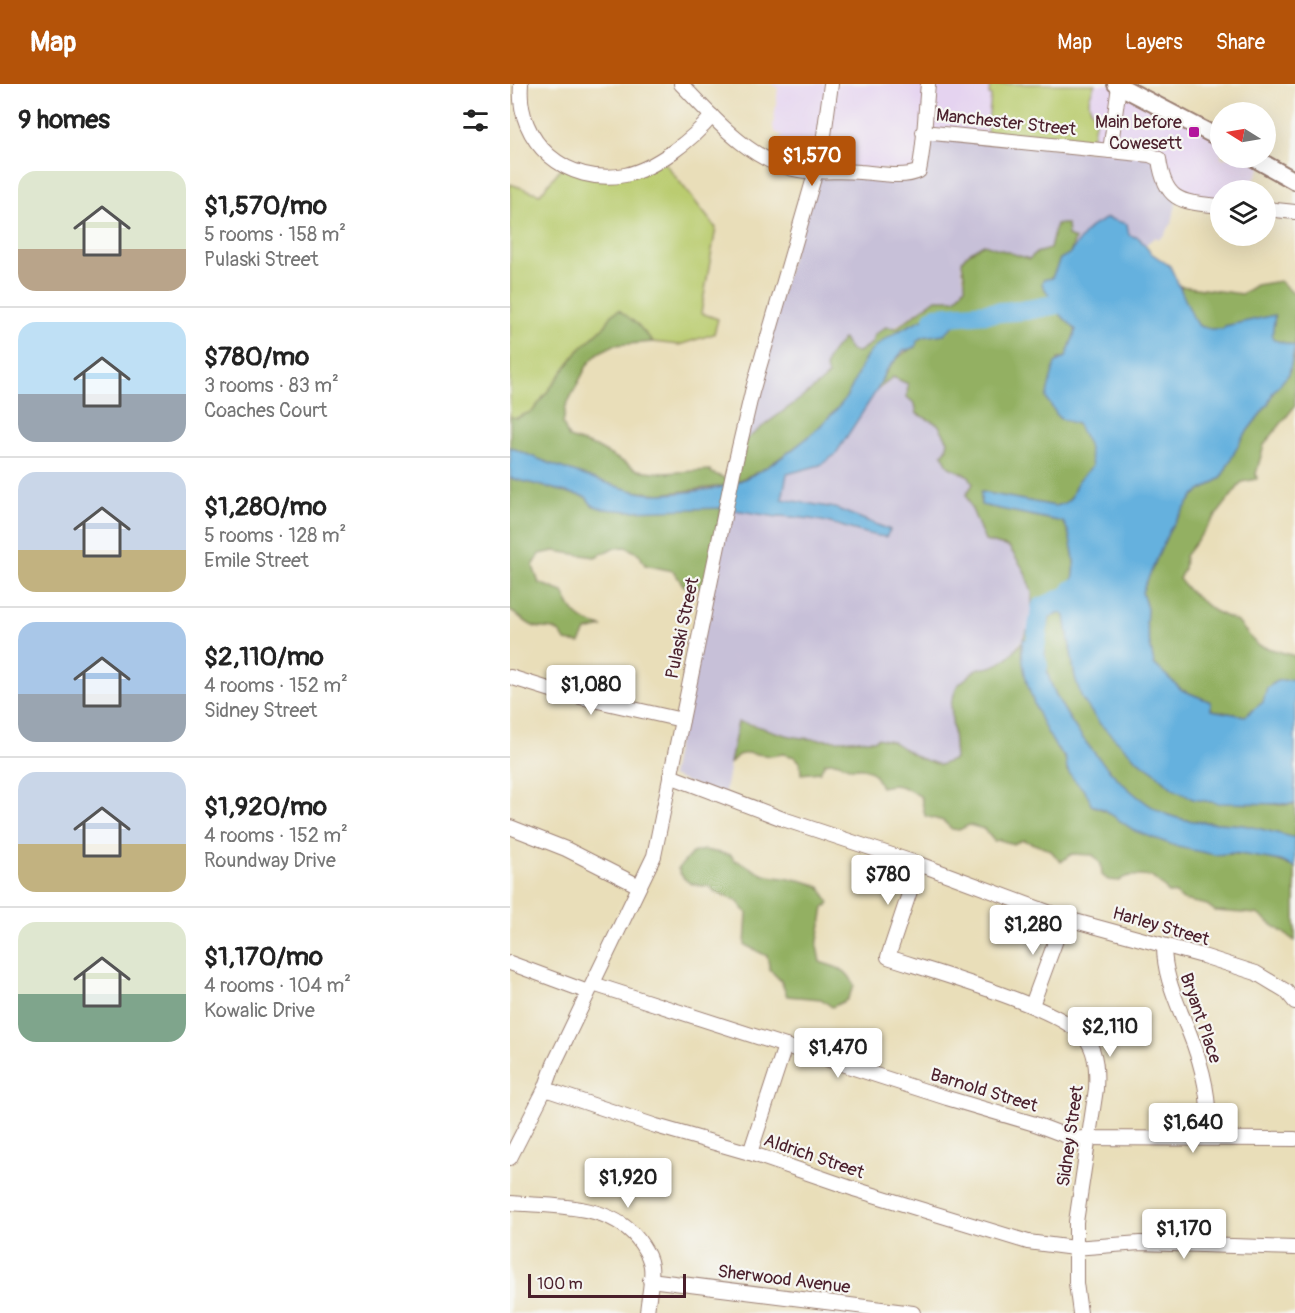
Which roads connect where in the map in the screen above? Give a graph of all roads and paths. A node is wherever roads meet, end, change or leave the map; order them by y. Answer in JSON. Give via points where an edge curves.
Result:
{"nodes":[{"id":1,"x":521,"y":84,"type":"edge"},
{"id":2,"x":681,"y":84,"type":"edge"},
{"id":3,"x":831,"y":84,"type":"edge"},
{"id":4,"x":928,"y":84,"type":"edge"},
{"id":5,"x":1118,"y":85,"type":"edge"},
{"id":6,"x":712,"y":116,"type":"junction"},
{"id":7,"x":923,"y":132,"type":"junction"},
{"id":8,"x":1210,"y":133,"type":"edge"},
{"id":9,"x":1110,"y":151,"type":"junction"},
{"id":10,"x":1272,"y":168,"type":"edge"},
{"id":11,"x":817,"y":171,"type":"junction"},
{"id":12,"x":1295,"y":181,"type":"edge"},
{"id":13,"x":1210,"y":205,"type":"edge"},
{"id":14,"x":1276,"y":210,"type":"edge"},
{"id":15,"x":1295,"y":212,"type":"edge"},
{"id":16,"x":510,"y":677,"type":"edge"},
{"id":17,"x":682,"y":720,"type":"junction"},
{"id":18,"x":670,"y":776,"type":"junction"},
{"id":19,"x":510,"y":827,"type":"edge"},
{"id":20,"x":919,"y":864,"type":"junction"},
{"id":21,"x":639,"y":886,"type":"junction"},
{"id":22,"x":1064,"y":918,"type":"junction"},
{"id":23,"x":1164,"y":946,"type":"junction"},
{"id":24,"x":510,"y":963,"type":"edge"},
{"id":25,"x":591,"y":988,"type":"junction"},
{"id":26,"x":1295,"y":1002,"type":"edge"},
{"id":27,"x":1032,"y":1005,"type":"junction"},
{"id":28,"x":786,"y":1046,"type":"junction"},
{"id":29,"x":545,"y":1089,"type":"junction"},
{"id":30,"x":1207,"y":1137,"type":"junction"},
{"id":31,"x":1090,"y":1139,"type":"junction"},
{"id":32,"x":1295,"y":1139,"type":"edge"},
{"id":33,"x":750,"y":1153,"type":"junction"},
{"id":34,"x":510,"y":1158,"type":"edge"},
{"id":35,"x":510,"y":1203,"type":"edge"},
{"id":36,"x":1074,"y":1248,"type":"junction"},
{"id":37,"x":1295,"y":1248,"type":"edge"},
{"id":38,"x":650,"y":1280,"type":"junction"},
{"id":39,"x":647,"y":1313,"type":"edge"},
{"id":40,"x":913,"y":1313,"type":"edge"},
{"id":41,"x":1080,"y":1313,"type":"edge"}],
"edges":[{"from":1,"to":6,"type":"street","via":[[520,105],[533,140],[549,157],[568,168],[595,175],[626,175],[660,160]]},
{"from":2,"to":6,"type":"street","name":"Manchester Street"},
{"from":3,"to":11,"type":"street","name":"Pulaski Street"},
{"from":4,"to":7,"type":"street"},
{"from":5,"to":8,"type":"main road"},
{"from":5,"to":9,"type":"street"},
{"from":6,"to":11,"type":"street","name":"Manchester Street","via":[[773,162],[797,170]]},
{"from":7,"to":9,"type":"street","name":"Manchester Street"},
{"from":7,"to":11,"type":"street","name":"Manchester Street","via":[[920,171],[915,173]]},
{"from":9,"to":13,"type":"street","name":"Manchester Street","via":[[1155,156],[1171,194],[1188,202]]},
{"from":10,"to":12,"type":"main road"},
{"from":11,"to":17,"type":"street","name":"Pulaski Street","via":[[755,381]]},
{"from":14,"to":15,"type":"street"},
{"from":16,"to":17,"type":"street"},
{"from":17,"to":18,"type":"street","name":"Pulaski Street"},
{"from":18,"to":20,"type":"street","name":"Harley Street"},
{"from":18,"to":21,"type":"street","name":"Pulaski Street","via":[[654,856]]},
{"from":19,"to":21,"type":"street","via":[[566,849]]},
{"from":20,"to":22,"type":"street","name":"Harley Street"},
{"from":20,"to":27,"type":"street","name":"Sidney Street","via":[[888,957]]},
{"from":21,"to":25,"type":"street","name":"Pulaski Street"},
{"from":22,"to":23,"type":"street","name":"Harley Street"},
{"from":22,"to":27,"type":"street"},
{"from":23,"to":26,"type":"street","name":"Harley Street","via":[[1266,978]]},
{"from":23,"to":30,"type":"street","name":"Bryant Place","via":[[1164,967],[1199,1059],[1209,1101]]},
{"from":24,"to":25,"type":"street","name":"Barnold Street"},
{"from":25,"to":28,"type":"street","name":"Barnold Street"},
{"from":25,"to":29,"type":"street","name":"Pulaski Street"},
{"from":27,"to":31,"type":"street","name":"Sidney Street","via":[[1078,1030],[1092,1047],[1096,1089]]},
{"from":28,"to":31,"type":"street","name":"Barnold Street","via":[[1072,1138]]},
{"from":28,"to":33,"type":"street"},
{"from":29,"to":33,"type":"street","name":"Aldrich Street"},
{"from":29,"to":34,"type":"street","name":"Pulaski Street"},
{"from":30,"to":31,"type":"street","name":"Barnold Street"},
{"from":30,"to":32,"type":"street","name":"Barnold Street"},
{"from":31,"to":36,"type":"street","name":"Sidney Street"},
{"from":33,"to":36,"type":"street","name":"Aldrich Street","via":[[995,1232],[1039,1244]]},
{"from":35,"to":38,"type":"street","via":[[578,1209],[615,1220],[629,1228],[646,1252]]},
{"from":36,"to":37,"type":"street","name":"Aldrich Street","via":[[1140,1243]]},
{"from":36,"to":41,"type":"street","name":"Sidney Street"},
{"from":38,"to":39,"type":"street"},
{"from":38,"to":40,"type":"street","name":"Sherwood Avenue"}]}
